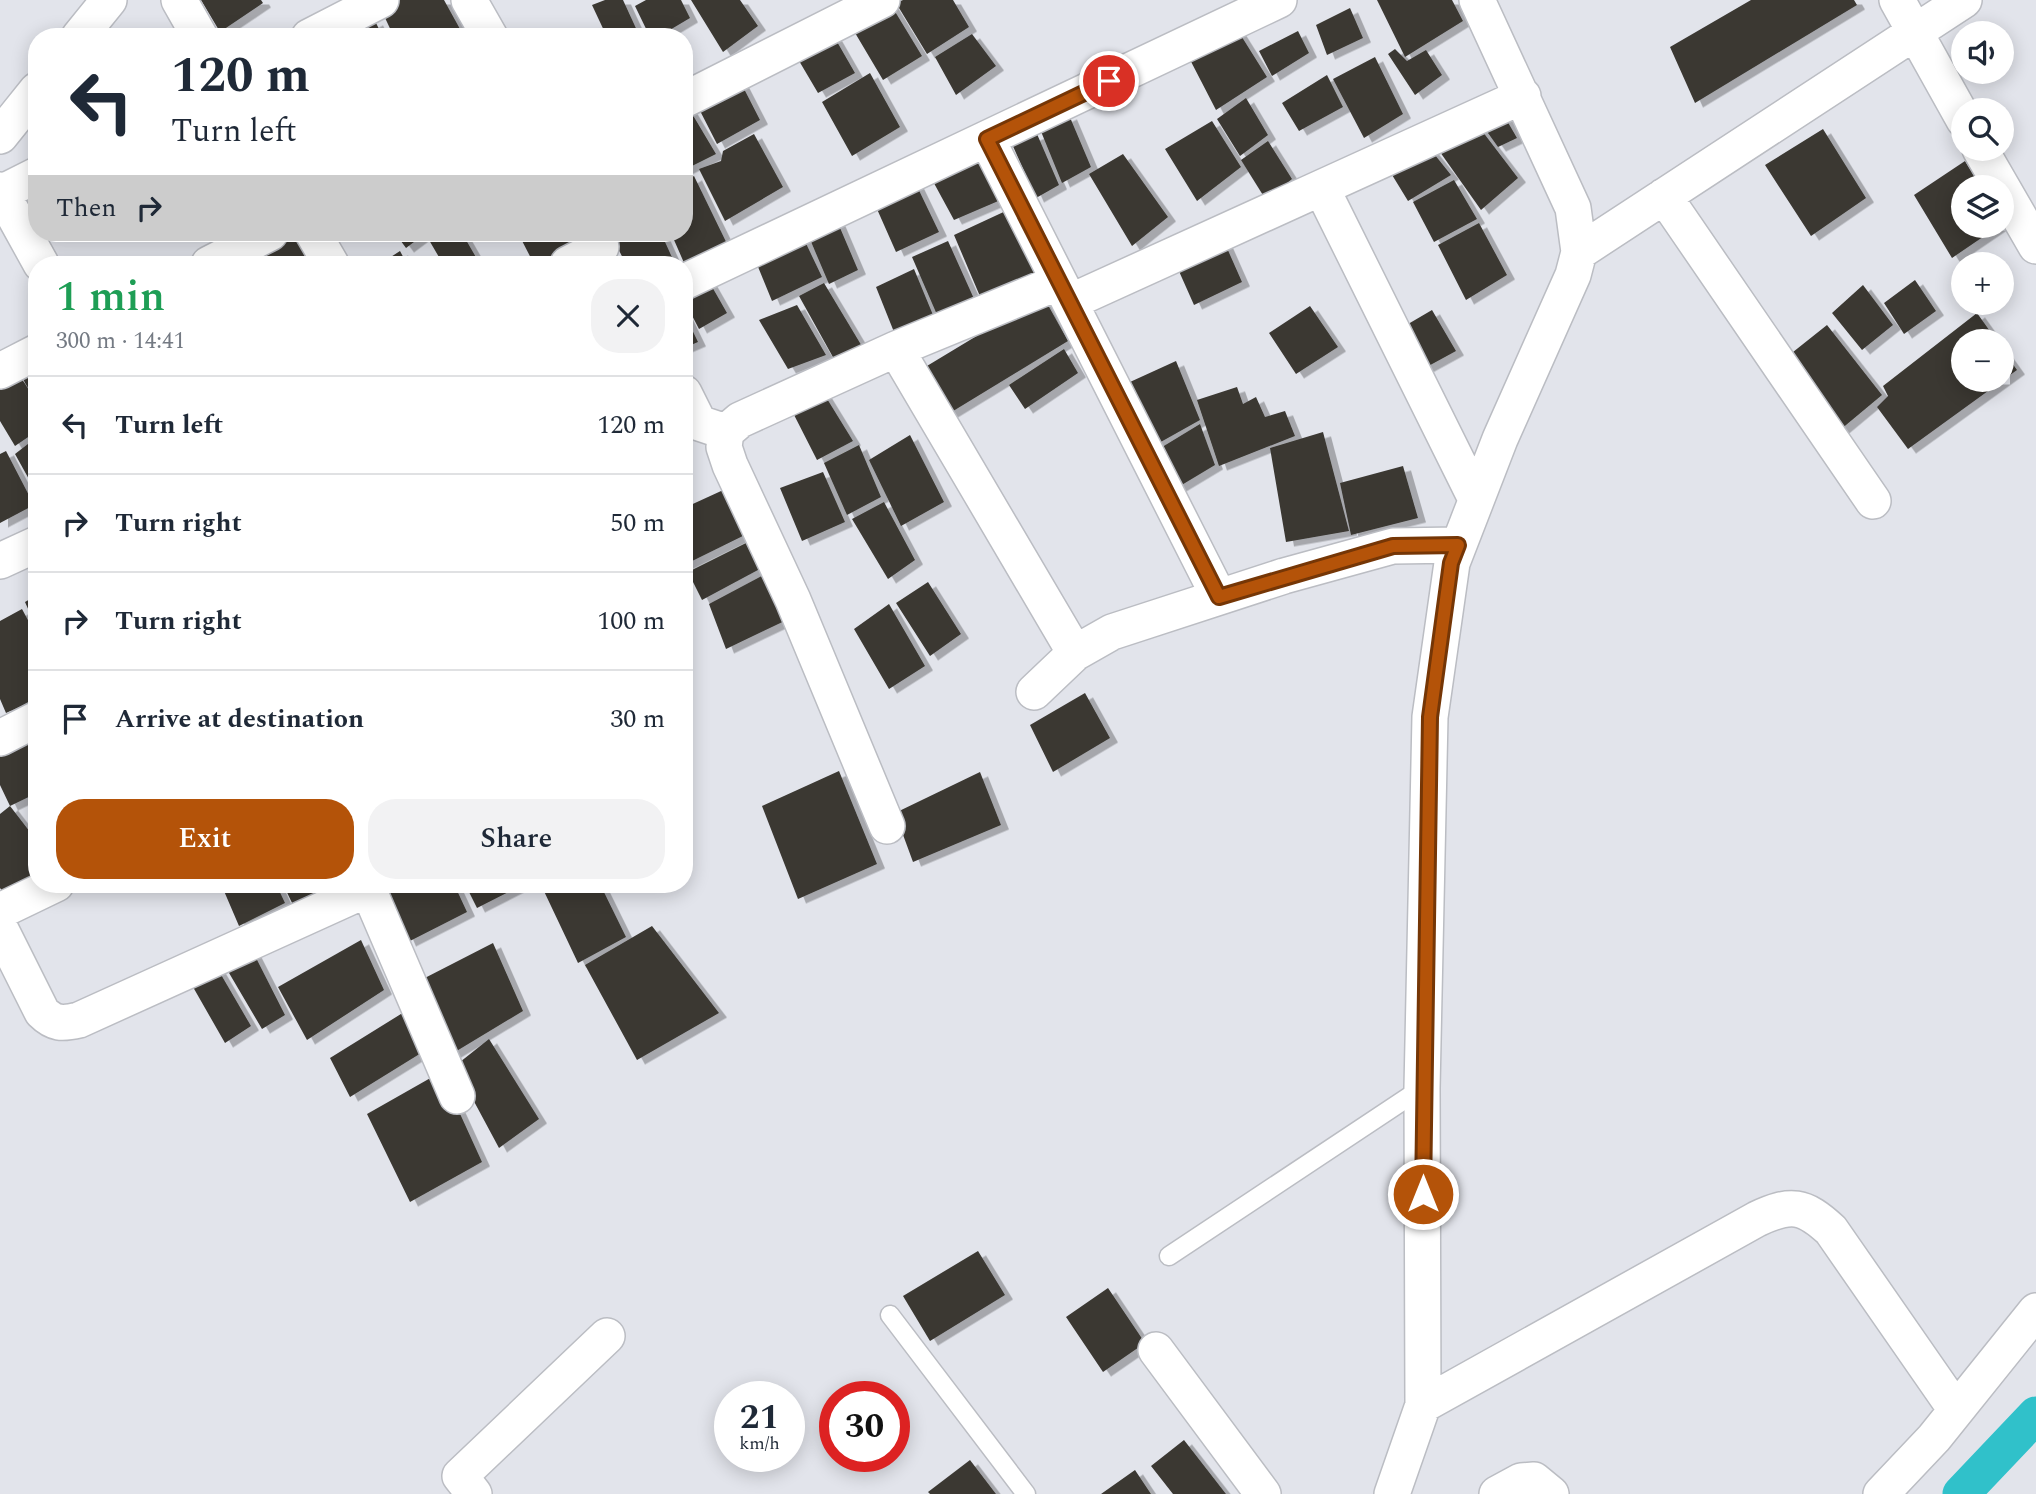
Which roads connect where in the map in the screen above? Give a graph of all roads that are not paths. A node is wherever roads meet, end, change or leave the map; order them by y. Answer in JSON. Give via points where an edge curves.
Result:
{"nodes":[{"id":1,"x":109,"y":0,"type":"edge"},
{"id":2,"x":179,"y":0,"type":"edge"},
{"id":3,"x":381,"y":0,"type":"edge"},
{"id":4,"x":469,"y":0,"type":"edge"},
{"id":5,"x":882,"y":0,"type":"edge"},
{"id":6,"x":1279,"y":0,"type":"edge"},
{"id":7,"x":1476,"y":0,"type":"edge"},
{"id":8,"x":1897,"y":0,"type":"edge"},
{"id":9,"x":1964,"y":0,"type":"edge"},
{"id":10,"x":86,"y":28,"type":"edge"},
{"id":11,"x":195,"y":28,"type":"edge"},
{"id":12,"x":327,"y":28,"type":"edge"},
{"id":13,"x":485,"y":28,"type":"edge"},
{"id":14,"x":1914,"y":32,"type":"junction"},
{"id":15,"x":693,"y":95,"type":"edge"},
{"id":16,"x":1522,"y":96,"type":"junction"},
{"id":17,"x":1952,"y":98,"type":"edge"},
{"id":18,"x":28,"y":101,"type":"edge"},
{"id":19,"x":0,"y":136,"type":"edge"},
{"id":20,"x":987,"y":139,"type":"junction"},
{"id":21,"x":1987,"y":161,"type":"edge"},
{"id":22,"x":28,"y":179,"type":"edge"},
{"id":23,"x":1322,"y":189,"type":"junction"},
{"id":24,"x":1,"y":192,"type":"edge"},
{"id":25,"x":1664,"y":196,"type":"junction"},
{"id":26,"x":28,"y":241,"type":"edge"},
{"id":27,"x":252,"y":242,"type":"edge"},
{"id":28,"x":2036,"y":246,"type":"edge"},
{"id":29,"x":601,"y":248,"type":"edge"},
{"id":30,"x":1578,"y":252,"type":"junction"},
{"id":31,"x":225,"y":256,"type":"edge"},
{"id":32,"x":584,"y":256,"type":"edge"},
{"id":33,"x":693,"y":278,"type":"edge"},
{"id":34,"x":1065,"y":292,"type":"junction"},
{"id":35,"x":896,"y":349,"type":"junction"},
{"id":36,"x":28,"y":357,"type":"edge"},
{"id":37,"x":0,"y":371,"type":"edge"},
{"id":38,"x":693,"y":412,"type":"edge"},
{"id":39,"x":726,"y":432,"type":"junction"},
{"id":40,"x":1476,"y":499,"type":"junction"},
{"id":41,"x":1873,"y":501,"type":"dead end"},
{"id":42,"x":28,"y":548,"type":"edge"},
{"id":43,"x":1455,"y":554,"type":"junction"},
{"id":44,"x":0,"y":561,"type":"edge"},
{"id":45,"x":1219,"y":597,"type":"junction"},
{"id":46,"x":1075,"y":653,"type":"junction"},
{"id":47,"x":1034,"y":692,"type":"dead end"},
{"id":48,"x":28,"y":724,"type":"edge"},
{"id":49,"x":0,"y":738,"type":"edge"},
{"id":50,"x":887,"y":826,"type":"dead end"},
{"id":51,"x":38,"y":893,"type":"edge"},
{"id":52,"x":352,"y":893,"type":"edge"},
{"id":53,"x":370,"y":893,"type":"edge"},
{"id":54,"x":0,"y":911,"type":"edge"},
{"id":55,"x":0,"y":928,"type":"edge"},
{"id":56,"x":1422,"y":1088,"type":"junction"},
{"id":57,"x":457,"y":1096,"type":"dead end"},
{"id":58,"x":1169,"y":1256,"type":"dead end"},
{"id":59,"x":2036,"y":1311,"type":"edge"},
{"id":60,"x":890,"y":1315,"type":"dead end"},
{"id":61,"x":607,"y":1336,"type":"dead end"},
{"id":62,"x":1156,"y":1350,"type":"dead end"},
{"id":63,"x":1423,"y":1405,"type":"junction"},
{"id":64,"x":1956,"y":1410,"type":"junction"},
{"id":65,"x":474,"y":1494,"type":"edge"},
{"id":66,"x":1026,"y":1494,"type":"edge"},
{"id":67,"x":1263,"y":1494,"type":"edge"},
{"id":68,"x":1392,"y":1494,"type":"edge"},
{"id":69,"x":1497,"y":1494,"type":"edge"},
{"id":70,"x":1551,"y":1494,"type":"edge"},
{"id":71,"x":1881,"y":1494,"type":"edge"}],
"edges":[{"from":1,"to":10,"type":"street"},
{"from":2,"to":11,"type":"street"},
{"from":3,"to":12,"type":"street"},
{"from":4,"to":13,"type":"street"},
{"from":5,"to":15,"type":"street"},
{"from":6,"to":20,"type":"street"},
{"from":7,"to":16,"type":"street"},
{"from":8,"to":14,"type":"street"},
{"from":9,"to":14,"type":"street"},
{"from":14,"to":17,"type":"street"},
{"from":14,"to":25,"type":"street"},
{"from":16,"to":23,"type":"street"},
{"from":16,"to":30,"type":"street","via":[[1573,208]]},
{"from":18,"to":19,"type":"street"},
{"from":20,"to":33,"type":"street"},
{"from":20,"to":34,"type":"street"},
{"from":21,"to":28,"type":"street"},
{"from":22,"to":24,"type":"street"},
{"from":23,"to":34,"type":"street"},
{"from":23,"to":40,"type":"street"},
{"from":24,"to":26,"type":"street"},
{"from":25,"to":30,"type":"street"},
{"from":25,"to":41,"type":"street"},
{"from":27,"to":31,"type":"street"},
{"from":29,"to":32,"type":"street"},
{"from":30,"to":40,"type":"street","via":[[1573,275]]},
{"from":34,"to":35,"type":"street"},
{"from":34,"to":45,"type":"street"},
{"from":35,"to":39,"type":"street","via":[[740,420]]},
{"from":35,"to":46,"type":"street"},
{"from":36,"to":37,"type":"street"},
{"from":38,"to":39,"type":"street","via":[[699,424]]},
{"from":39,"to":50,"type":"street","via":[[724,447],[730,465],[793,600]]},
{"from":40,"to":43,"type":"street"},
{"from":42,"to":44,"type":"street"},
{"from":43,"to":45,"type":"street","via":[[1393,546]]},
{"from":43,"to":56,"type":"street","via":[[1430,717]]},
{"from":45,"to":46,"type":"street","via":[[1112,632]]},
{"from":46,"to":47,"type":"street"},
{"from":48,"to":49,"type":"street"},
{"from":51,"to":54,"type":"street"},
{"from":52,"to":55,"type":"street","via":[[66,1023],[52,1023],[42,1013]]},
{"from":53,"to":57,"type":"street"},
{"from":56,"to":58,"type":"lane"},
{"from":56,"to":63,"type":"street"},
{"from":59,"to":64,"type":"street"},
{"from":60,"to":66,"type":"lane"},
{"from":61,"to":65,"type":"street","via":[[460,1476]]},
{"from":62,"to":67,"type":"street"},
{"from":63,"to":64,"type":"street","via":[[1757,1219],[1796,1207],[1814,1214],[1832,1230]]},
{"from":63,"to":68,"type":"street"},
{"from":64,"to":71,"type":"street"},
{"from":69,"to":70,"type":"street","via":[[1521,1481],[1535,1480]]}]}
